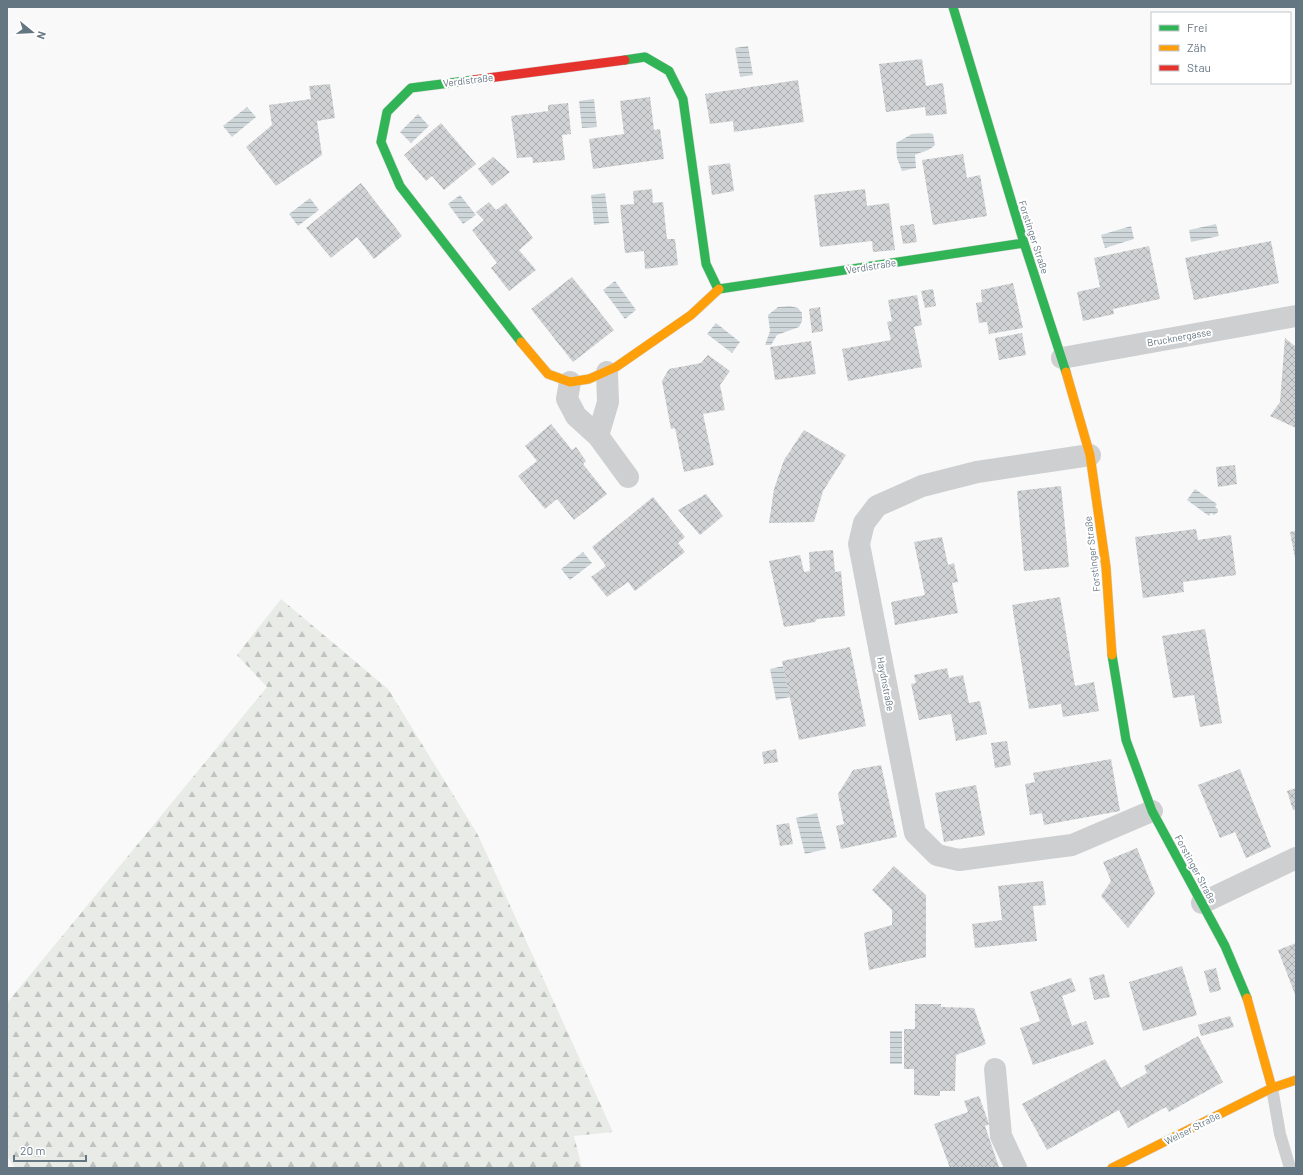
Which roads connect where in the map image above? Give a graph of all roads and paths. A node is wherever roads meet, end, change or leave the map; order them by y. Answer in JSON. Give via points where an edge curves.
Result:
{"nodes":[{"id":1,"x":953,"y":7,"type":"edge"},
{"id":2,"x":1024,"y":243,"type":"junction"},
{"id":3,"x":718,"y":289,"type":"junction"},
{"id":4,"x":1296,"y":316,"type":"edge"},
{"id":5,"x":1062,"y":358,"type":"junction"},
{"id":6,"x":608,"y":372,"type":"junction"},
{"id":7,"x":570,"y":382,"type":"junction"},
{"id":8,"x":598,"y":436,"type":"junction"},
{"id":9,"x":1090,"y":455,"type":"junction"},
{"id":10,"x":628,"y":477,"type":"dead end"},
{"id":11,"x":1152,"y":811,"type":"junction"},
{"id":12,"x":1296,"y":858,"type":"edge"},
{"id":13,"x":1202,"y":903,"type":"junction"},
{"id":14,"x":995,"y":1069,"type":"dead end"},
{"id":15,"x":1296,"y":1080,"type":"edge"},
{"id":16,"x":1272,"y":1088,"type":"junction"},
{"id":17,"x":1016,"y":1168,"type":"edge"},
{"id":18,"x":1112,"y":1168,"type":"edge"},
{"id":19,"x":1290,"y":1168,"type":"edge"}],
"edges":[{"from":1,"to":2,"type":"street","name":"Forstinger Straße"},
{"from":2,"to":3,"type":"street","name":"Verdistraße"},
{"from":2,"to":5,"type":"street","name":"Forstinger Straße"},
{"from":3,"to":6,"type":"street","name":"Verdistraße","via":[[690,316]]},
{"from":3,"to":7,"type":"street","name":"Verdistraße","via":[[706,264],[683,100],[669,71],[645,57],[411,88],[387,112],[381,142],[400,186],[548,374]]},
{"from":4,"to":5,"type":"street","name":"Brucknergasse"},
{"from":5,"to":9,"type":"street","name":"Forstinger Straße"},
{"from":6,"to":7,"type":"street","name":"Verdistraße"},
{"from":6,"to":8,"type":"street","via":[[608,402]]},
{"from":7,"to":8,"type":"street","via":[[567,399],[576,416]]},
{"from":8,"to":10,"type":"street"},
{"from":9,"to":11,"type":"street","name":"Forstinger Straße","via":[[1106,567],[1112,657],[1126,740]]},
{"from":9,"to":11,"type":"street","name":"Haydnstraße","via":[[978,472],[922,486],[877,506],[864,523],[858,544],[915,833],[937,855],[959,860],[1072,845]]},
{"from":11,"to":13,"type":"street","name":"Forstinger Straße"},
{"from":12,"to":13,"type":"street"},
{"from":13,"to":16,"type":"street","name":"Forstinger Straße","via":[[1225,946],[1249,1002]]},
{"from":14,"to":17,"type":"street","via":[[1001,1136]]},
{"from":15,"to":16,"type":"street","name":"Welser Straße"},
{"from":16,"to":18,"type":"street","name":"Welser Straße"},
{"from":16,"to":19,"type":"lane","via":[[1280,1134]]}]}
